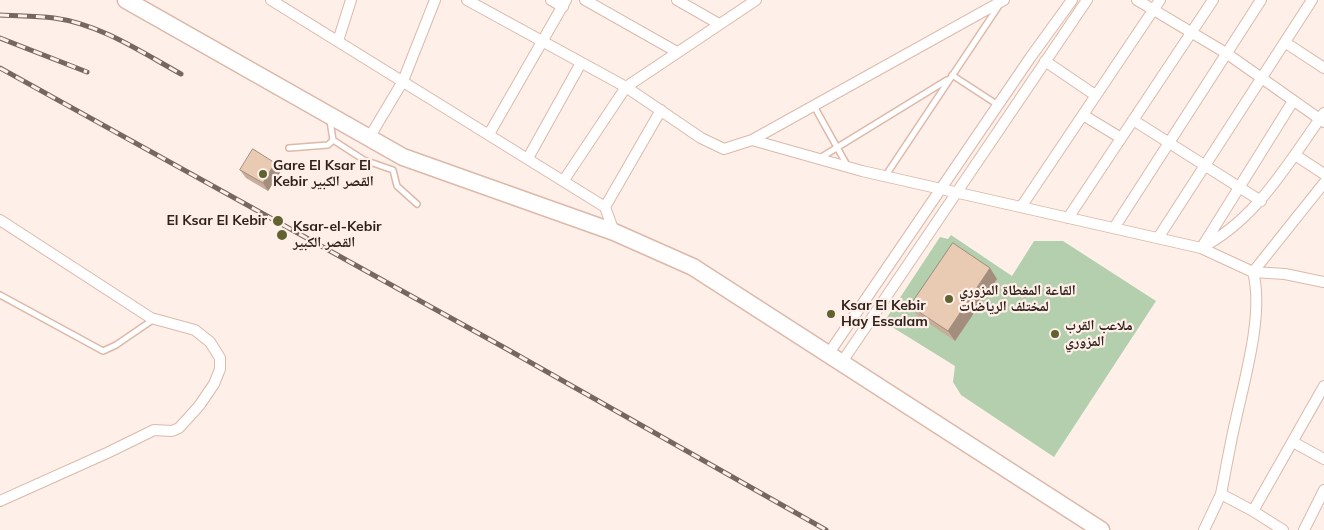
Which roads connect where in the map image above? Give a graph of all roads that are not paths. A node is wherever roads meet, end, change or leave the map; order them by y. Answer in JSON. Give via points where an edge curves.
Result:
{"nodes":[{"id":1,"x":126,"y":0,"type":"edge"},
{"id":2,"x":273,"y":0,"type":"edge"},
{"id":3,"x":350,"y":0,"type":"edge"},
{"id":4,"x":436,"y":0,"type":"edge"},
{"id":5,"x":467,"y":0,"type":"edge"},
{"id":6,"x":551,"y":0,"type":"edge"},
{"id":7,"x":584,"y":0,"type":"edge"},
{"id":8,"x":677,"y":0,"type":"edge"},
{"id":9,"x":756,"y":0,"type":"edge"},
{"id":10,"x":1072,"y":0,"type":"edge"},
{"id":11,"x":1087,"y":0,"type":"edge"},
{"id":12,"x":1137,"y":0,"type":"edge"},
{"id":13,"x":1160,"y":0,"type":"edge"},
{"id":14,"x":1212,"y":0,"type":"edge"},
{"id":15,"x":1261,"y":0,"type":"edge"},
{"id":16,"x":1312,"y":0,"type":"edge"},
{"id":17,"x":1002,"y":1,"type":"edge"},
{"id":18,"x":564,"y":3,"type":"edge"},
{"id":19,"x":1154,"y":9,"type":"junction"},
{"id":20,"x":719,"y":24,"type":"junction"},
{"id":21,"x":1191,"y":32,"type":"junction"},
{"id":22,"x":338,"y":41,"type":"junction"},
{"id":23,"x":543,"y":42,"type":"junction"},
{"id":24,"x":1286,"y":42,"type":"junction"},
{"id":25,"x":676,"y":52,"type":"junction"},
{"id":26,"x":1226,"y":54,"type":"junction"},
{"id":27,"x":1045,"y":61,"type":"junction"},
{"id":28,"x":581,"y":63,"type":"junction"},
{"id":29,"x":1323,"y":65,"type":"edge"},
{"id":30,"x":950,"y":76,"type":"junction"},
{"id":31,"x":1262,"y":78,"type":"junction"},
{"id":32,"x":403,"y":81,"type":"junction"},
{"id":33,"x":626,"y":87,"type":"junction"},
{"id":34,"x":1095,"y":95,"type":"junction"},
{"id":35,"x":1293,"y":101,"type":"junction"},
{"id":36,"x":998,"y":105,"type":"junction"},
{"id":37,"x":814,"y":106,"type":"junction"},
{"id":38,"x":661,"y":110,"type":"junction"},
{"id":39,"x":329,"y":114,"type":"junction"},
{"id":40,"x":1083,"y":115,"type":"junction"},
{"id":41,"x":1322,"y":118,"type":"edge"},
{"id":42,"x":1133,"y":120,"type":"junction"},
{"id":43,"x":489,"y":134,"type":"junction"},
{"id":44,"x":369,"y":138,"type":"junction"},
{"id":45,"x":1121,"y":138,"type":"junction"},
{"id":46,"x":333,"y":140,"type":"junction"},
{"id":47,"x":752,"y":140,"type":"junction"},
{"id":48,"x":1170,"y":144,"type":"junction"},
{"id":49,"x":836,"y":146,"type":"junction"},
{"id":50,"x":289,"y":148,"type":"dead end"},
{"id":51,"x":1294,"y":155,"type":"junction"},
{"id":52,"x":528,"y":158,"type":"junction"},
{"id":53,"x":818,"y":159,"type":"junction"},
{"id":54,"x":398,"y":164,"type":"junction"},
{"id":55,"x":1205,"y":166,"type":"junction"},
{"id":56,"x":848,"y":168,"type":"junction"},
{"id":57,"x":1324,"y":174,"type":"edge"},
{"id":58,"x":886,"y":175,"type":"junction"},
{"id":59,"x":564,"y":180,"type":"junction"},
{"id":60,"x":1324,"y":183,"type":"edge"},
{"id":61,"x":1240,"y":188,"type":"junction"},
{"id":62,"x":941,"y":190,"type":"junction"},
{"id":63,"x":957,"y":194,"type":"junction"},
{"id":64,"x":1262,"y":201,"type":"junction"},
{"id":65,"x":418,"y":204,"type":"dead end"},
{"id":66,"x":605,"y":207,"type":"junction"},
{"id":67,"x":1021,"y":207,"type":"junction"},
{"id":68,"x":1068,"y":218,"type":"junction"},
{"id":69,"x":0,"y":220,"type":"edge"},
{"id":70,"x":1114,"y":228,"type":"junction"},
{"id":71,"x":614,"y":232,"type":"junction"},
{"id":72,"x":1158,"y":238,"type":"junction"},
{"id":73,"x":1201,"y":248,"type":"junction"},
{"id":74,"x":1253,"y":272,"type":"junction"},
{"id":75,"x":1323,"y":277,"type":"edge"},
{"id":76,"x":0,"y":296,"type":"edge"},
{"id":77,"x":154,"y":319,"type":"junction"},
{"id":78,"x":836,"y":358,"type":"junction"},
{"id":79,"x":1324,"y":386,"type":"edge"},
{"id":80,"x":1293,"y":442,"type":"junction"},
{"id":81,"x":1324,"y":459,"type":"edge"},
{"id":82,"x":1324,"y":490,"type":"edge"},
{"id":83,"x":1221,"y":494,"type":"junction"},
{"id":84,"x":0,"y":501,"type":"edge"},
{"id":85,"x":1253,"y":511,"type":"junction"},
{"id":86,"x":1101,"y":530,"type":"edge"},
{"id":87,"x":1204,"y":530,"type":"edge"},
{"id":88,"x":1283,"y":530,"type":"edge"},
{"id":89,"x":1304,"y":530,"type":"edge"}],
"edges":[{"from":1,"to":39,"type":"main road"},
{"from":2,"to":22,"type":"street"},
{"from":3,"to":22,"type":"street"},
{"from":4,"to":32,"type":"street"},
{"from":5,"to":23,"type":"street"},
{"from":6,"to":18,"type":"street"},
{"from":7,"to":25,"type":"street"},
{"from":8,"to":20,"type":"street"},
{"from":9,"to":20,"type":"street"},
{"from":10,"to":36,"type":"street"},
{"from":11,"to":27,"type":"street"},
{"from":12,"to":19,"type":"street"},
{"from":13,"to":19,"type":"street"},
{"from":14,"to":21,"type":"street"},
{"from":15,"to":26,"type":"street"},
{"from":16,"to":24,"type":"street"},
{"from":17,"to":30,"type":"lane"},
{"from":17,"to":37,"type":"street"},
{"from":18,"to":23,"type":"street"},
{"from":19,"to":21,"type":"street"},
{"from":19,"to":34,"type":"street"},
{"from":20,"to":25,"type":"street"},
{"from":21,"to":26,"type":"street"},
{"from":21,"to":42,"type":"street"},
{"from":22,"to":32,"type":"street"},
{"from":23,"to":28,"type":"street"},
{"from":23,"to":43,"type":"street"},
{"from":24,"to":29,"type":"street"},
{"from":24,"to":31,"type":"street"},
{"from":25,"to":33,"type":"street"},
{"from":26,"to":31,"type":"street"},
{"from":26,"to":48,"type":"street"},
{"from":27,"to":34,"type":"street"},
{"from":27,"to":63,"type":"street"},
{"from":28,"to":33,"type":"street"},
{"from":28,"to":52,"type":"street"},
{"from":30,"to":36,"type":"lane"},
{"from":30,"to":49,"type":"lane"},
{"from":30,"to":58,"type":"lane"},
{"from":31,"to":35,"type":"street"},
{"from":31,"to":55,"type":"street"},
{"from":32,"to":43,"type":"street"},
{"from":32,"to":44,"type":"street"},
{"from":33,"to":38,"type":"street"},
{"from":33,"to":59,"type":"street"},
{"from":34,"to":40,"type":"street"},
{"from":35,"to":41,"type":"street"},
{"from":35,"to":61,"type":"street"},
{"from":36,"to":62,"type":"street"},
{"from":37,"to":47,"type":"street"},
{"from":37,"to":49,"type":"lane"},
{"from":38,"to":47,"type":"street","via":[[701,138],[724,149]]},
{"from":38,"to":66,"type":"street"},
{"from":39,"to":44,"type":"main road"},
{"from":39,"to":46,"type":"lane"},
{"from":40,"to":45,"type":"street"},
{"from":40,"to":67,"type":"street"},
{"from":41,"to":51,"type":"street"},
{"from":42,"to":45,"type":"street"},
{"from":42,"to":48,"type":"street"},
{"from":43,"to":52,"type":"street"},
{"from":44,"to":54,"type":"main road"},
{"from":45,"to":68,"type":"street"},
{"from":46,"to":50,"type":"lane","via":[[328,145]]},
{"from":46,"to":54,"type":"lane","via":[[364,160]]},
{"from":47,"to":53,"type":"street"},
{"from":48,"to":55,"type":"street"},
{"from":48,"to":70,"type":"street"},
{"from":49,"to":53,"type":"lane"},
{"from":49,"to":56,"type":"lane"},
{"from":51,"to":57,"type":"street"},
{"from":51,"to":64,"type":"street"},
{"from":52,"to":59,"type":"street"},
{"from":53,"to":56,"type":"street"},
{"from":54,"to":65,"type":"lane","via":[[397,186]]},
{"from":54,"to":71,"type":"main road"},
{"from":55,"to":61,"type":"street"},
{"from":55,"to":72,"type":"street"},
{"from":56,"to":58,"type":"street"},
{"from":58,"to":62,"type":"street"},
{"from":59,"to":66,"type":"street"},
{"from":60,"to":74,"type":"street"},
{"from":61,"to":64,"type":"street"},
{"from":61,"to":73,"type":"street"},
{"from":62,"to":63,"type":"street"},
{"from":62,"to":78,"type":"street"},
{"from":63,"to":67,"type":"street"},
{"from":63,"to":78,"type":"street"},
{"from":64,"to":73,"type":"street","via":[[1223,237]]},
{"from":66,"to":71,"type":"street"},
{"from":67,"to":68,"type":"street"},
{"from":68,"to":70,"type":"street"},
{"from":69,"to":77,"type":"street"},
{"from":70,"to":72,"type":"street"},
{"from":71,"to":78,"type":"main road","via":[[693,267]]},
{"from":72,"to":73,"type":"street"},
{"from":73,"to":74,"type":"street"},
{"from":74,"to":75,"type":"street"},
{"from":74,"to":83,"type":"street","via":[[1258,289],[1256,309]]},
{"from":76,"to":77,"type":"lane","via":[[103,351]]},
{"from":77,"to":84,"type":"street","via":[[195,330],[218,352],[220,369],[214,384],[193,414],[176,430],[154,430]]},
{"from":78,"to":86,"type":"main road"},
{"from":79,"to":80,"type":"street"},
{"from":80,"to":81,"type":"street"},
{"from":80,"to":85,"type":"street"},
{"from":82,"to":89,"type":"street"},
{"from":83,"to":85,"type":"street"},
{"from":83,"to":87,"type":"street"},
{"from":85,"to":88,"type":"street"}]}
